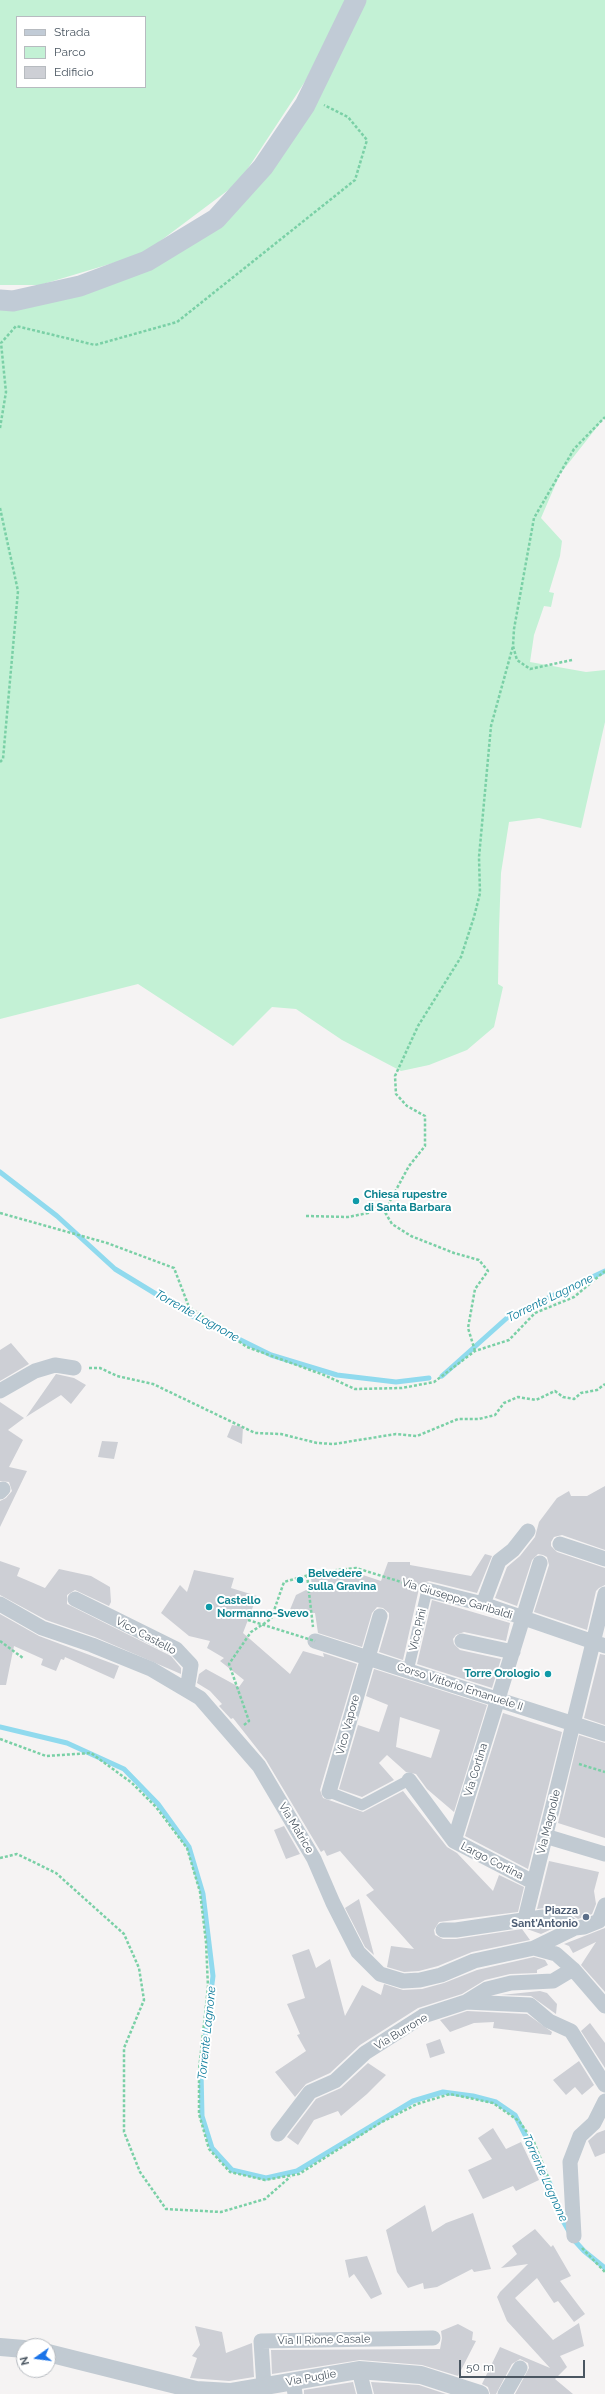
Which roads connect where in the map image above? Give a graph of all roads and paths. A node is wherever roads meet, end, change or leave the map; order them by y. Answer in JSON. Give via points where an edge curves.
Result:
{"nodes":[{"id":1,"x":356,"y":0,"type":"edge"},
{"id":2,"x":309,"y":97,"type":"junction"},
{"id":3,"x":0,"y":300,"type":"edge"},
{"id":4,"x":605,"y":417,"type":"edge"},
{"id":5,"x":0,"y":428,"type":"edge"},
{"id":6,"x":0,"y":508,"type":"edge"},
{"id":7,"x":513,"y":646,"type":"junction"},
{"id":8,"x":572,"y":660,"type":"dead end"},
{"id":9,"x":0,"y":762,"type":"edge"},
{"id":10,"x":0,"y":1213,"type":"edge"},
{"id":11,"x":386,"y":1214,"type":"junction"},
{"id":12,"x":306,"y":1216,"type":"dead end"},
{"id":13,"x":605,"y":1271,"type":"edge"},
{"id":14,"x":475,"y":1351,"type":"junction"},
{"id":15,"x":74,"y":1368,"type":"joint"},
{"id":16,"x":605,"y":1384,"type":"edge"},
{"id":17,"x":0,"y":1391,"type":"edge"},
{"id":18,"x":528,"y":1531,"type":"dead end"},
{"id":19,"x":560,"y":1544,"type":"dead end"},
{"id":20,"x":605,"y":1559,"type":"edge"},
{"id":21,"x":540,"y":1563,"type":"dead end"},
{"id":22,"x":307,"y":1575,"type":"junction"},
{"id":23,"x":428,"y":1590,"type":"junction"},
{"id":24,"x":605,"y":1594,"type":"edge"},
{"id":25,"x":75,"y":1599,"type":"dead end"},
{"id":26,"x":0,"y":1604,"type":"edge"},
{"id":27,"x":483,"y":1604,"type":"junction"},
{"id":28,"x":380,"y":1616,"type":"dead end"},
{"id":29,"x":523,"y":1619,"type":"junction"},
{"id":30,"x":248,"y":1620,"type":"dead end"},
{"id":31,"x":315,"y":1641,"type":"junction"},
{"id":32,"x":0,"y":1642,"type":"edge"},
{"id":33,"x":462,"y":1642,"type":"dead end"},
{"id":34,"x":599,"y":1644,"type":"edge"},
{"id":35,"x":513,"y":1652,"type":"junction"},
{"id":36,"x":366,"y":1657,"type":"junction"},
{"id":37,"x":23,"y":1658,"type":"dead end"},
{"id":38,"x":408,"y":1670,"type":"junction"},
{"id":39,"x":187,"y":1690,"type":"junction"},
{"id":40,"x":497,"y":1699,"type":"junction"},
{"id":41,"x":573,"y":1724,"type":"junction"},
{"id":42,"x":232,"y":1734,"type":"junction"},
{"id":43,"x":605,"y":1734,"type":"edge"},
{"id":44,"x":0,"y":1739,"type":"edge"},
{"id":45,"x":605,"y":1772,"type":"edge"},
{"id":46,"x":408,"y":1780,"type":"joint"},
{"id":47,"x":559,"y":1782,"type":"junction"},
{"id":48,"x":329,"y":1792,"type":"joint"},
{"id":49,"x":545,"y":1836,"type":"junction"},
{"id":50,"x":454,"y":1841,"type":"junction"},
{"id":51,"x":605,"y":1854,"type":"edge"},
{"id":52,"x":0,"y":1858,"type":"edge"},
{"id":53,"x":533,"y":1882,"type":"junction"},
{"id":54,"x":605,"y":1905,"type":"edge"},
{"id":55,"x":525,"y":1919,"type":"junction"},
{"id":56,"x":602,"y":1921,"type":"edge"},
{"id":57,"x":579,"y":1927,"type":"junction"},
{"id":58,"x":443,"y":1930,"type":"dead end"},
{"id":59,"x":534,"y":1948,"type":"junction"},
{"id":60,"x":573,"y":1969,"type":"junction"},
{"id":61,"x":466,"y":2002,"type":"junction"},
{"id":62,"x":605,"y":2006,"type":"edge"},
{"id":63,"x":605,"y":2085,"type":"edge"},
{"id":64,"x":605,"y":2101,"type":"edge"},
{"id":65,"x":278,"y":2134,"type":"dead end"},
{"id":66,"x":291,"y":2175,"type":"junction"},
{"id":67,"x":556,"y":2197,"type":"dead end"},
{"id":68,"x":574,"y":2236,"type":"joint"},
{"id":69,"x":605,"y":2272,"type":"edge"},
{"id":70,"x":434,"y":2338,"type":"dead end"},
{"id":71,"x":0,"y":2347,"type":"edge"},
{"id":72,"x":16,"y":2348,"type":"edge"},
{"id":73,"x":56,"y":2355,"type":"edge"},
{"id":74,"x":520,"y":2368,"type":"dead end"},
{"id":75,"x":359,"y":2370,"type":"junction"},
{"id":76,"x":264,"y":2387,"type":"junction"},
{"id":77,"x":294,"y":2388,"type":"edge"},
{"id":78,"x":181,"y":2390,"type":"edge"},
{"id":79,"x":230,"y":2393,"type":"edge"},
{"id":80,"x":365,"y":2394,"type":"edge"},
{"id":81,"x":480,"y":2394,"type":"edge"},
{"id":82,"x":505,"y":2394,"type":"edge"}],
"edges":[{"from":1,"to":2,"type":"main road"},
{"from":2,"to":3,"type":"main road","via":[[263,167],[216,219],[147,261],[80,286],[13,301]]},
{"from":2,"to":5,"type":"path","via":[[348,117],[366,140],[355,180],[177,322],[95,345],[16,326],[1,343],[6,392]]},
{"from":4,"to":7,"type":"path","via":[[574,449],[534,518]]},
{"from":6,"to":9,"type":"path","via":[[18,592],[3,759]]},
{"from":7,"to":8,"type":"path","via":[[517,660],[530,669]]},
{"from":7,"to":11,"type":"path","via":[[491,726],[479,857],[480,893],[474,917],[461,958],[418,1026],[395,1076],[396,1094],[407,1106],[425,1116],[425,1146],[409,1166],[390,1201]]},
{"from":10,"to":14,"type":"path","via":[[107,1243],[174,1268],[189,1307],[247,1347],[355,1389],[402,1388],[434,1382]]},
{"from":11,"to":12,"type":"path","via":[[380,1202],[368,1213],[348,1217]]},
{"from":11,"to":14,"type":"path","via":[[392,1224],[411,1236],[480,1260],[488,1271],[475,1289],[468,1328]]},
{"from":13,"to":14,"type":"path","via":[[574,1297],[535,1313],[509,1340]]},
{"from":15,"to":16,"type":"path","via":[[100,1368],[117,1376],[153,1384],[255,1433],[282,1434],[317,1443],[334,1444],[396,1434],[417,1436],[458,1419],[479,1419],[495,1415],[504,1403],[518,1397],[536,1400],[555,1391],[563,1397],[574,1399],[581,1393],[597,1390]]},
{"from":15,"to":17,"type":"street","via":[[55,1366],[35,1370]]},
{"from":18,"to":27,"type":"street","via":[[513,1550],[499,1561],[491,1576]]},
{"from":19,"to":20,"type":"street"},
{"from":21,"to":29,"type":"street","name":"Via Cortina"},
{"from":22,"to":23,"type":"path","name":"Via Giuseppe Garibaldi","via":[[356,1568]]},
{"from":22,"to":31,"type":"path"},
{"from":22,"to":42,"type":"path","name":"Via Giuseppe Garibaldi","via":[[284,1582],[271,1619],[251,1632],[229,1664],[249,1721]]},
{"from":23,"to":27,"type":"street","name":"Via Giuseppe Garibaldi"},
{"from":23,"to":38,"type":"street","name":"Vico Pini"},
{"from":24,"to":34,"type":"street","name":"Via Magnolie"},
{"from":25,"to":39,"type":"street","name":"Vico Castello","via":[[176,1648],[192,1665]]},
{"from":26,"to":39,"type":"street","name":"Via Matrice","via":[[42,1628],[92,1645],[151,1670]]},
{"from":27,"to":29,"type":"street","name":"Via Giuseppe Garibaldi"},
{"from":28,"to":36,"type":"street","name":"Vico Vapore"},
{"from":29,"to":34,"type":"street","name":"Via Giuseppe Garibaldi"},
{"from":29,"to":35,"type":"street","name":"Via Cortina"},
{"from":30,"to":31,"type":"path","bridge":true},
{"from":31,"to":36,"type":"street","name":"Corso Vittorio Emanuele II"},
{"from":32,"to":37,"type":"path"},
{"from":33,"to":35,"type":"street"},
{"from":34,"to":41,"type":"street","name":"Via Magnolie"},
{"from":35,"to":40,"type":"street","name":"Via Cortina"},
{"from":36,"to":38,"type":"street","name":"Corso Vittorio Emanuele II"},
{"from":36,"to":48,"type":"street","name":"Vico Vapore"},
{"from":38,"to":40,"type":"street","name":"Corso Vittorio Emanuele II"},
{"from":39,"to":42,"type":"street","name":"Via Matrice","via":[[200,1698]]},
{"from":40,"to":41,"type":"street","name":"Corso Vittorio Emanuele II"},
{"from":40,"to":50,"type":"street","name":"Via Cortina"},
{"from":41,"to":43,"type":"street","name":"Corso Vittorio Emanuele II"},
{"from":41,"to":47,"type":"street","name":"Via Magnolie"},
{"from":42,"to":59,"type":"street","name":"Via Matrice","via":[[259,1766],[314,1859],[358,1952],[380,1974],[403,1981],[420,1980],[441,1975],[474,1961]]},
{"from":44,"to":66,"type":"path","via":[[46,1756],[91,1753],[132,1783],[156,1807],[187,1848],[200,1892],[206,1942],[208,1987],[199,2070],[199,2114],[209,2149],[230,2172],[266,2180]]},
{"from":45,"to":47,"type":"path","via":[[577,1763],[570,1780]]},
{"from":46,"to":48,"type":"street","via":[[362,1806]]},
{"from":46,"to":50,"type":"street","name":"Largo Cortina"},
{"from":47,"to":49,"type":"street","name":"Via Magnolie"},
{"from":49,"to":51,"type":"street"},
{"from":49,"to":53,"type":"street","name":"Via Magnolie"},
{"from":50,"to":53,"type":"street","name":"Largo Cortina"},
{"from":52,"to":66,"type":"path","via":[[18,1854],[56,1873],[124,1934],[139,1968],[144,2000],[124,2048],[124,2132],[140,2172],[166,2209],[221,2212],[265,2199]]},
{"from":53,"to":55,"type":"street","name":"Via Magnolie"},
{"from":54,"to":56,"type":"street"},
{"from":55,"to":57,"type":"street","via":[[543,1917]]},
{"from":55,"to":58,"type":"street"},
{"from":56,"to":57,"type":"street"},
{"from":57,"to":59,"type":"street","name":"Via Matrice"},
{"from":59,"to":60,"type":"street","via":[[556,1954]]},
{"from":60,"to":61,"type":"street","name":"Via Burrone","via":[[553,1981],[511,1983],[488,1989]]},
{"from":60,"to":62,"type":"street"},
{"from":61,"to":63,"type":"street","via":[[530,2005],[549,2021],[571,2031]]},
{"from":61,"to":65,"type":"street","name":"Via Burrone","via":[[423,2016],[365,2053],[335,2081],[310,2092]]},
{"from":64,"to":68,"type":"street","via":[[594,2123],[580,2136],[570,2162]]},
{"from":66,"to":67,"type":"path","via":[[299,2174],[380,2123],[417,2104],[450,2094],[493,2103],[519,2121],[534,2142]]},
{"from":68,"to":69,"type":"path","via":[[584,2251]]},
{"from":70,"to":76,"type":"street","name":"Via II Rione Casale","via":[[261,2341]]},
{"from":71,"to":72,"type":"street"},
{"from":73,"to":78,"type":"street","name":"Via Puglie"},
{"from":74,"to":82,"type":"street"},
{"from":75,"to":77,"type":"street","name":"Via Puglie"},
{"from":75,"to":80,"type":"street"},
{"from":75,"to":81,"type":"street","name":"Via Puglie","via":[[421,2375]]},
{"from":76,"to":77,"type":"street","name":"Via Puglie"},
{"from":76,"to":79,"type":"street","name":"Via Puglie"},
{"from":78,"to":79,"type":"street","name":"Via Puglie"}]}
